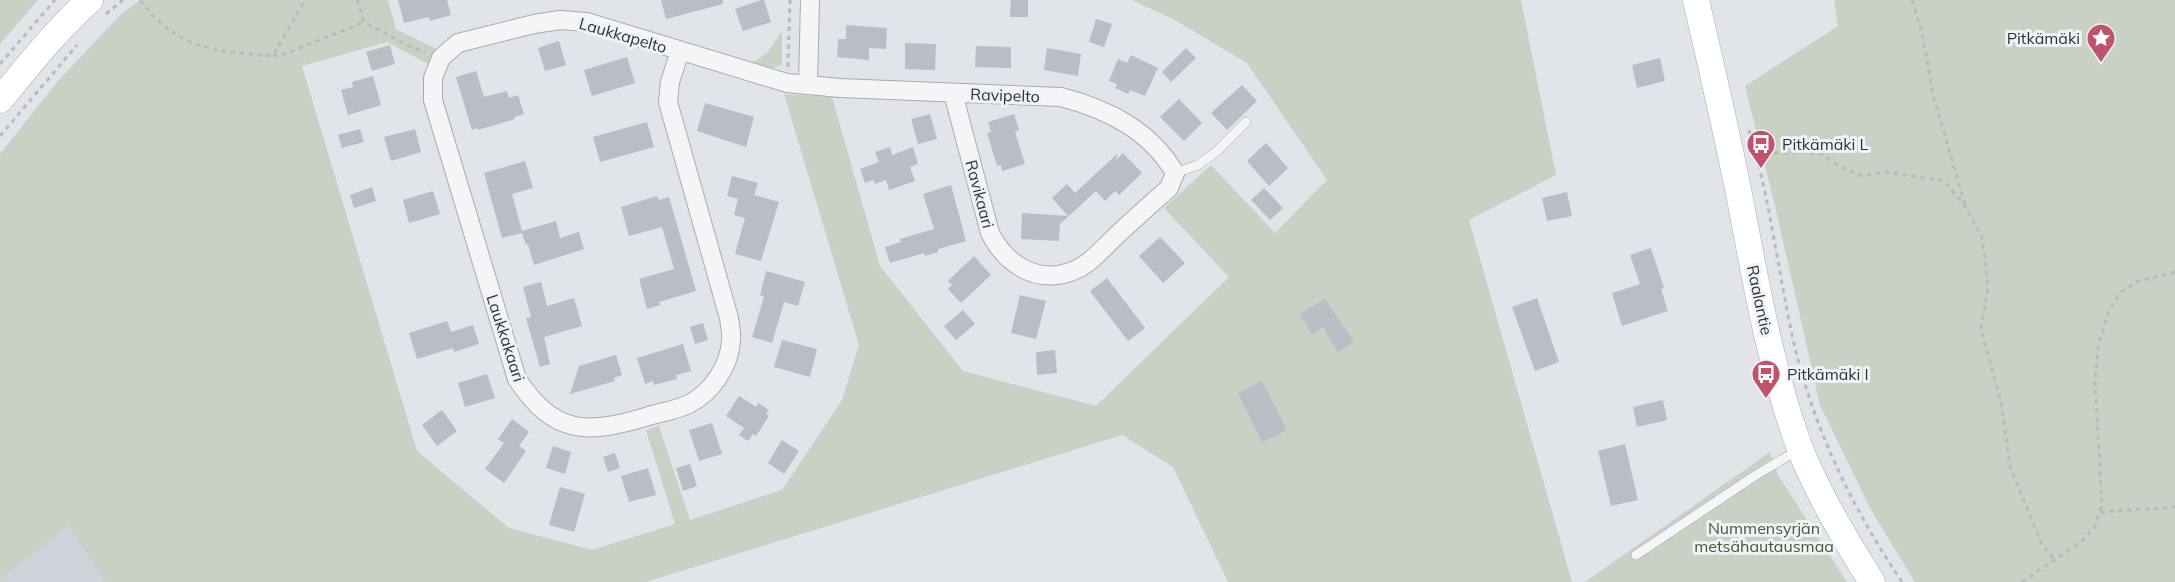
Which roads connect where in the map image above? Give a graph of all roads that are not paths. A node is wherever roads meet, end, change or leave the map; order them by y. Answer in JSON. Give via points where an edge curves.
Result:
{"nodes":[{"id":1,"x":810,"y":0,"type":"edge"},
{"id":2,"x":1696,"y":0,"type":"edge"},
{"id":3,"x":95,"y":11,"type":"edge"},
{"id":4,"x":680,"y":51,"type":"junction"},
{"id":5,"x":441,"y":58,"type":"joint"},
{"id":6,"x":807,"y":85,"type":"junction"},
{"id":7,"x":953,"y":93,"type":"junction"},
{"id":8,"x":0,"y":100,"type":"edge"},
{"id":9,"x":1246,"y":122,"type":"dead end"},
{"id":10,"x":1175,"y":173,"type":"junction"},
{"id":11,"x":1800,"y":448,"type":"junction"},
{"id":12,"x":1636,"y":555,"type":"dead end"},
{"id":13,"x":1872,"y":582,"type":"edge"}],
"edges":[{"from":1,"to":6,"type":"street"},
{"from":2,"to":11,"type":"street","name":"Raalantie","via":[[1773,364]]},
{"from":3,"to":8,"type":"street","via":[[73,15]]},
{"from":4,"to":5,"type":"street","name":"Laukkapelto","via":[[587,22],[560,20],[458,43]]},
{"from":4,"to":5,"type":"street","name":"Laukkakaari","via":[[668,102],[729,318],[732,340],[728,360],[706,393],[689,404],[600,429],[560,421],[543,411],[517,380],[433,100],[432,78]]},
{"from":4,"to":6,"type":"street","name":"Laukkapelto","via":[[787,83]]},
{"from":6,"to":7,"type":"street","name":"Ravipelto"},
{"from":7,"to":10,"type":"street","name":"Ravipelto","via":[[1061,96],[1090,104],[1146,137],[1166,157]]},
{"from":7,"to":10,"type":"street","name":"Ravikaari","via":[[990,233],[1011,262],[1027,271],[1047,275],[1069,272],[1088,262],[1169,188]]},
{"from":9,"to":10,"type":"lane","via":[[1198,165]]},
{"from":11,"to":12,"type":"lane"},
{"from":11,"to":13,"type":"street","name":"Raalantie","via":[[1827,506]]}]}
